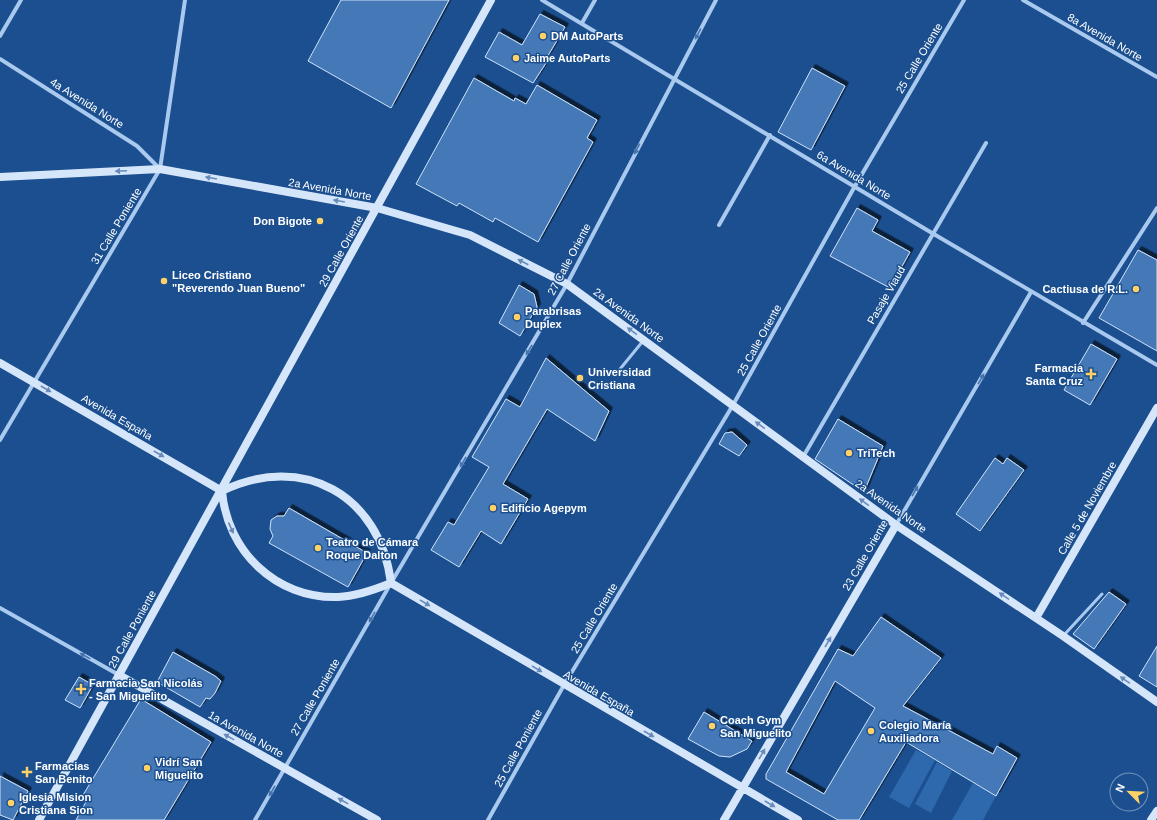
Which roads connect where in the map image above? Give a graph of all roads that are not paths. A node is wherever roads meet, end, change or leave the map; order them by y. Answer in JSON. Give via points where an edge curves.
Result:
{"nodes":[{"id":1,"x":21,"y":0,"type":"edge"},
{"id":2,"x":185,"y":0,"type":"edge"},
{"id":3,"x":491,"y":0,"type":"edge"},
{"id":4,"x":542,"y":0,"type":"edge"},
{"id":5,"x":595,"y":0,"type":"edge"},
{"id":6,"x":716,"y":0,"type":"edge"},
{"id":7,"x":964,"y":0,"type":"edge"},
{"id":8,"x":1023,"y":0,"type":"edge"},
{"id":9,"x":582,"y":23,"type":"junction"},
{"id":10,"x":0,"y":36,"type":"edge"},
{"id":11,"x":0,"y":59,"type":"edge"},
{"id":12,"x":1157,"y":77,"type":"edge"},
{"id":13,"x":674,"y":78,"type":"junction"},
{"id":14,"x":770,"y":135,"type":"junction"},
{"id":15,"x":986,"y":143,"type":"dead end"},
{"id":16,"x":160,"y":169,"type":"junction"},
{"id":17,"x":0,"y":177,"type":"edge"},
{"id":18,"x":855,"y":186,"type":"junction"},
{"id":19,"x":377,"y":208,"type":"junction"},
{"id":20,"x":1157,"y":208,"type":"edge"},
{"id":21,"x":719,"y":225,"type":"dead end"},
{"id":22,"x":932,"y":233,"type":"junction"},
{"id":23,"x":567,"y":284,"type":"junction"},
{"id":24,"x":1031,"y":292,"type":"junction"},
{"id":25,"x":1083,"y":323,"type":"junction"},
{"id":26,"x":644,"y":340,"type":"junction"},
{"id":27,"x":0,"y":363,"type":"edge"},
{"id":28,"x":1157,"y":365,"type":"edge"},
{"id":29,"x":616,"y":374,"type":"dead end"},
{"id":30,"x":33,"y":382,"type":"junction"},
{"id":31,"x":733,"y":405,"type":"junction"},
{"id":32,"x":1157,"y":408,"type":"edge"},
{"id":33,"x":0,"y":440,"type":"edge"},
{"id":34,"x":803,"y":456,"type":"junction"},
{"id":35,"x":222,"y":491,"type":"junction"},
{"id":36,"x":896,"y":525,"type":"junction"},
{"id":37,"x":391,"y":583,"type":"junction"},
{"id":38,"x":1102,"y":594,"type":"dead end"},
{"id":39,"x":0,"y":608,"type":"edge"},
{"id":40,"x":1036,"y":618,"type":"junction"},
{"id":41,"x":1063,"y":636,"type":"junction"},
{"id":42,"x":119,"y":675,"type":"junction"},
{"id":43,"x":564,"y":685,"type":"junction"},
{"id":44,"x":1157,"y":702,"type":"edge"},
{"id":45,"x":285,"y":769,"type":"junction"},
{"id":46,"x":742,"y":788,"type":"junction"},
{"id":47,"x":1157,"y":811,"type":"edge"},
{"id":48,"x":39,"y":820,"type":"edge"},
{"id":49,"x":255,"y":820,"type":"edge"},
{"id":50,"x":377,"y":820,"type":"edge"},
{"id":51,"x":488,"y":820,"type":"edge"},
{"id":52,"x":724,"y":820,"type":"edge"},
{"id":53,"x":798,"y":820,"type":"edge"},
{"id":54,"x":1151,"y":820,"type":"edge"}],
"edges":[{"from":1,"to":10,"type":"street"},
{"from":2,"to":16,"type":"street","name":"31 Calle Poniente"},
{"from":3,"to":19,"type":"main road","name":"29 Calle Oriente"},
{"from":4,"to":9,"type":"street","name":"6a Avenida Norte"},
{"from":5,"to":9,"type":"street"},
{"from":6,"to":13,"type":"street","name":"27 Calle Oriente","one_way":true},
{"from":7,"to":18,"type":"street","name":"25 Calle Oriente"},
{"from":8,"to":12,"type":"street","name":"8a Avenida Norte"},
{"from":9,"to":13,"type":"street","name":"6a Avenida Norte"},
{"from":11,"to":16,"type":"street","name":"4a Avenida Norte","via":[[137,146]]},
{"from":13,"to":14,"type":"street","name":"6a Avenida Norte"},
{"from":13,"to":23,"type":"street","name":"27 Calle Oriente","one_way":true},
{"from":14,"to":18,"type":"street","name":"6a Avenida Norte"},
{"from":14,"to":21,"type":"street"},
{"from":15,"to":22,"type":"street","name":"Pasaje Viaud"},
{"from":16,"to":17,"type":"main road","name":"2a Avenida Norte","one_way":true},
{"from":19,"to":16,"type":"main road","name":"2a Avenida Norte","one_way":true},
{"from":16,"to":30,"type":"street","name":"31 Calle Poniente"},
{"from":18,"to":22,"type":"street","name":"6a Avenida Norte"},
{"from":18,"to":31,"type":"street","name":"25 Calle Oriente"},
{"from":23,"to":19,"type":"main road","name":"2a Avenida Norte","one_way":true,"via":[[470,235]]},
{"from":19,"to":35,"type":"main road","name":"29 Calle Oriente"},
{"from":20,"to":25,"type":"street"},
{"from":22,"to":24,"type":"street","name":"6a Avenida Norte"},
{"from":22,"to":34,"type":"street","name":"Pasaje Viaud"},
{"from":26,"to":23,"type":"main road","name":"2a Avenida Norte","one_way":true},
{"from":23,"to":37,"type":"street","name":"27 Calle Oriente","one_way":true},
{"from":24,"to":25,"type":"street","name":"6a Avenida Norte"},
{"from":36,"to":24,"type":"street","name":"23 Calle Oriente","one_way":true},
{"from":25,"to":28,"type":"street","name":"6a Avenida Norte"},
{"from":26,"to":29,"type":"lane"},
{"from":26,"to":31,"type":"main road","name":"2a Avenida Norte"},
{"from":27,"to":30,"type":"main road","name":"Avenida España"},
{"from":30,"to":33,"type":"street","name":"31 Calle Poniente"},
{"from":30,"to":35,"type":"main road","name":"Avenida España","one_way":true},
{"from":34,"to":31,"type":"main road","name":"2a Avenida Norte","one_way":true},
{"from":31,"to":43,"type":"street","name":"25 Calle Oriente"},
{"from":32,"to":40,"type":"main road","name":"Calle 5 de Noviembre"},
{"from":36,"to":34,"type":"main road","name":"2a Avenida Norte","one_way":true},
{"from":35,"to":37,"type":"main road","one_way":true,"via":[[228,523],[236,539],[258,567],[282,584],[303,593],[338,597],[355,595]]},
{"from":35,"to":37,"type":"main road","via":[[238,483],[273,476],[291,476],[325,486],[354,505],[373,528],[384,549]]},
{"from":35,"to":42,"type":"main road","name":"29 Calle Poniente"},
{"from":40,"to":36,"type":"main road","name":"2a Avenida Norte","one_way":true},
{"from":46,"to":36,"type":"main road","name":"23 Calle Oriente","one_way":true},
{"from":37,"to":43,"type":"main road","name":"Avenida España","one_way":true},
{"from":37,"to":45,"type":"street","name":"27 Calle Poniente","one_way":true},
{"from":38,"to":41,"type":"lane"},
{"from":42,"to":39,"type":"street","name":"1a Avenida Norte","one_way":true},
{"from":40,"to":41,"type":"main road","name":"2a Avenida Norte"},
{"from":44,"to":41,"type":"main road","name":"2a Avenida Norte","one_way":true},
{"from":45,"to":42,"type":"main road","name":"1a Avenida Norte","one_way":true},
{"from":42,"to":48,"type":"main road","name":"29 Calle Poniente"},
{"from":43,"to":46,"type":"main road","name":"Avenida España","one_way":true},
{"from":43,"to":51,"type":"street","name":"25 Calle Poniente"},
{"from":45,"to":49,"type":"street","name":"27 Calle Poniente","one_way":true},
{"from":50,"to":45,"type":"main road","name":"1a Avenida Norte","one_way":true},
{"from":46,"to":52,"type":"main road","name":"23 Calle Oriente"},
{"from":46,"to":53,"type":"main road","name":"Avenida España","one_way":true},
{"from":47,"to":54,"type":"main road"}]}
